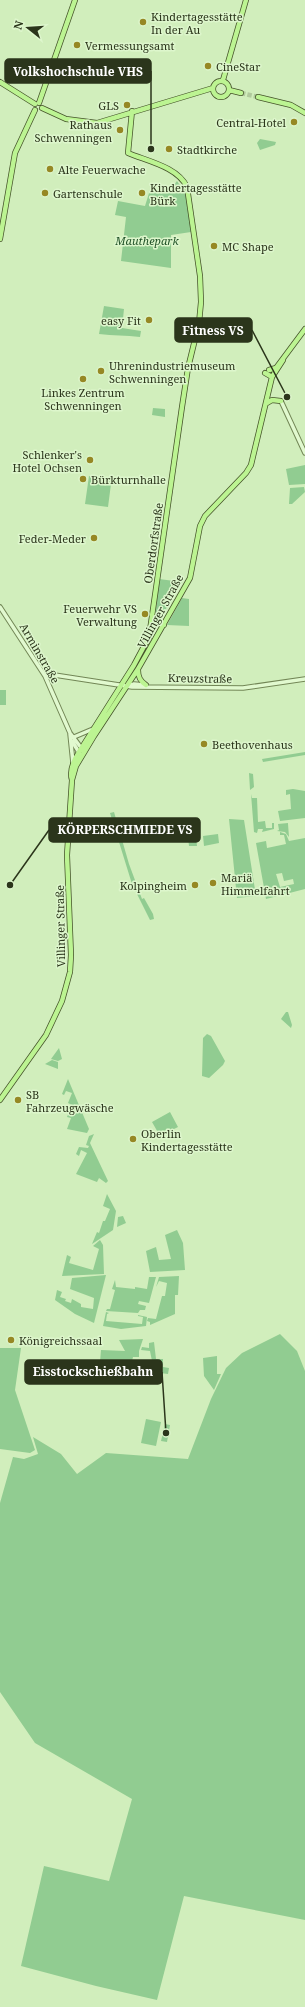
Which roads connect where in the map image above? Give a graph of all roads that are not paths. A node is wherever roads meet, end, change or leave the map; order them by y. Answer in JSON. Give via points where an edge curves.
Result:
{"nodes":[{"id":1,"x":75,"y":0,"type":"edge"},
{"id":2,"x":246,"y":0,"type":"edge"},
{"id":3,"x":223,"y":80,"type":"junction"},
{"id":4,"x":0,"y":82,"type":"edge"},
{"id":5,"x":213,"y":88,"type":"junction"},
{"id":6,"x":230,"y":90,"type":"junction"},
{"id":7,"x":241,"y":93,"type":"tunnel mouth"},
{"id":8,"x":258,"y":97,"type":"tunnel mouth"},
{"id":9,"x":37,"y":103,"type":"junction"},
{"id":10,"x":42,"y":108,"type":"junction"},
{"id":11,"x":35,"y":110,"type":"junction"},
{"id":12,"x":132,"y":111,"type":"junction"},
{"id":13,"x":305,"y":113,"type":"edge"},
{"id":14,"x":0,"y":240,"type":"edge"},
{"id":15,"x":305,"y":329,"type":"edge"},
{"id":16,"x":283,"y":360,"type":"junction"},
{"id":17,"x":272,"y":377,"type":"junction"},
{"id":18,"x":281,"y":401,"type":"joint"},
{"id":19,"x":266,"y":404,"type":"junction"},
{"id":20,"x":305,"y":453,"type":"edge"},
{"id":21,"x":0,"y":607,"type":"edge"},
{"id":22,"x":152,"y":619,"type":"junction"},
{"id":23,"x":164,"y":625,"type":"junction"},
{"id":24,"x":138,"y":669,"type":"junction"},
{"id":25,"x":45,"y":676,"type":"junction"},
{"id":26,"x":305,"y":679,"type":"edge"},
{"id":27,"x":121,"y":685,"type":"junction"},
{"id":28,"x":146,"y":685,"type":"junction"},
{"id":29,"x":127,"y":686,"type":"junction"},
{"id":30,"x":157,"y":686,"type":"junction"},
{"id":31,"x":93,"y":729,"type":"junction"},
{"id":32,"x":72,"y":738,"type":"junction"},
{"id":33,"x":81,"y":752,"type":"junction"},
{"id":34,"x":73,"y":763,"type":"junction"},
{"id":35,"x":72,"y":780,"type":"junction"},
{"id":36,"x":0,"y":1100,"type":"edge"}],
"edges":[{"from":1,"to":9,"type":"main road"},
{"from":2,"to":3,"type":"main road"},
{"from":3,"to":5,"type":"main road","via":[[217,81]]},
{"from":3,"to":6,"type":"main road","via":[[229,85]]},
{"from":4,"to":9,"type":"main road"},
{"from":5,"to":6,"type":"main road","via":[[215,94],[220,97]]},
{"from":5,"to":12,"type":"main road"},
{"from":6,"to":7,"type":"main road"},
{"from":8,"to":13,"type":"main road","via":[[291,105]]},
{"from":9,"to":10,"type":"main road"},
{"from":9,"to":11,"type":"main road"},
{"from":10,"to":11,"type":"main road"},
{"from":10,"to":12,"type":"main road","via":[[66,119],[97,123]]},
{"from":11,"to":14,"type":"main road","via":[[16,147]]},
{"from":12,"to":22,"type":"main road","name":"Oberdorfstraße","via":[[128,154],[171,171],[183,179],[189,193],[200,276],[199,323],[188,368]]},
{"from":15,"to":16,"type":"main road"},
{"from":16,"to":17,"type":"main road"},
{"from":16,"to":17,"type":"main road","via":[[276,368],[267,372]]},
{"from":17,"to":19,"type":"main road","name":"Villinger Straße"},
{"from":18,"to":19,"type":"main road","via":[[272,400]]},
{"from":18,"to":20,"type":"street"},
{"from":19,"to":23,"type":"main road","name":"Villinger Straße","via":[[251,465],[205,516],[200,526],[190,578]]},
{"from":21,"to":25,"type":"street","name":"Arminstraße"},
{"from":22,"to":23,"type":"main road"},
{"from":22,"to":27,"type":"main road","name":"Oberdorfstraße","via":[[149,637]]},
{"from":23,"to":24,"type":"main road","name":"Villinger Straße"},
{"from":24,"to":28,"type":"main road","via":[[141,682]]},
{"from":24,"to":29,"type":"main road","name":"Villinger Straße"},
{"from":25,"to":27,"type":"street","name":"Kreuzstraße","via":[[48,674]]},
{"from":25,"to":32,"type":"street","name":"Arminstraße"},
{"from":26,"to":30,"type":"street","name":"Kreuzstraße","via":[[243,688]]},
{"from":27,"to":29,"type":"street","name":"Kreuzstraße"},
{"from":27,"to":31,"type":"main road","name":"Villinger Straße"},
{"from":28,"to":29,"type":"street","name":"Kreuzstraße"},
{"from":28,"to":30,"type":"street","name":"Kreuzstraße"},
{"from":29,"to":30,"type":"street","name":"Kreuzstraße"},
{"from":29,"to":33,"type":"main road","name":"Villinger Straße"},
{"from":31,"to":32,"type":"street"},
{"from":31,"to":33,"type":"main road","name":"Villinger Straße"},
{"from":32,"to":33,"type":"street","name":"Arminstraße"},
{"from":32,"to":34,"type":"street","name":"Arminstraße"},
{"from":33,"to":34,"type":"main road","name":"Villinger Straße"},
{"from":33,"to":35,"type":"main road","name":"Villinger Straße"},
{"from":34,"to":35,"type":"main road","name":"Villinger Straße"},
{"from":35,"to":36,"type":"main road","name":"Villinger Straße","via":[[67,855],[71,955],[68,978],[62,1001],[46,1035]]}]}
